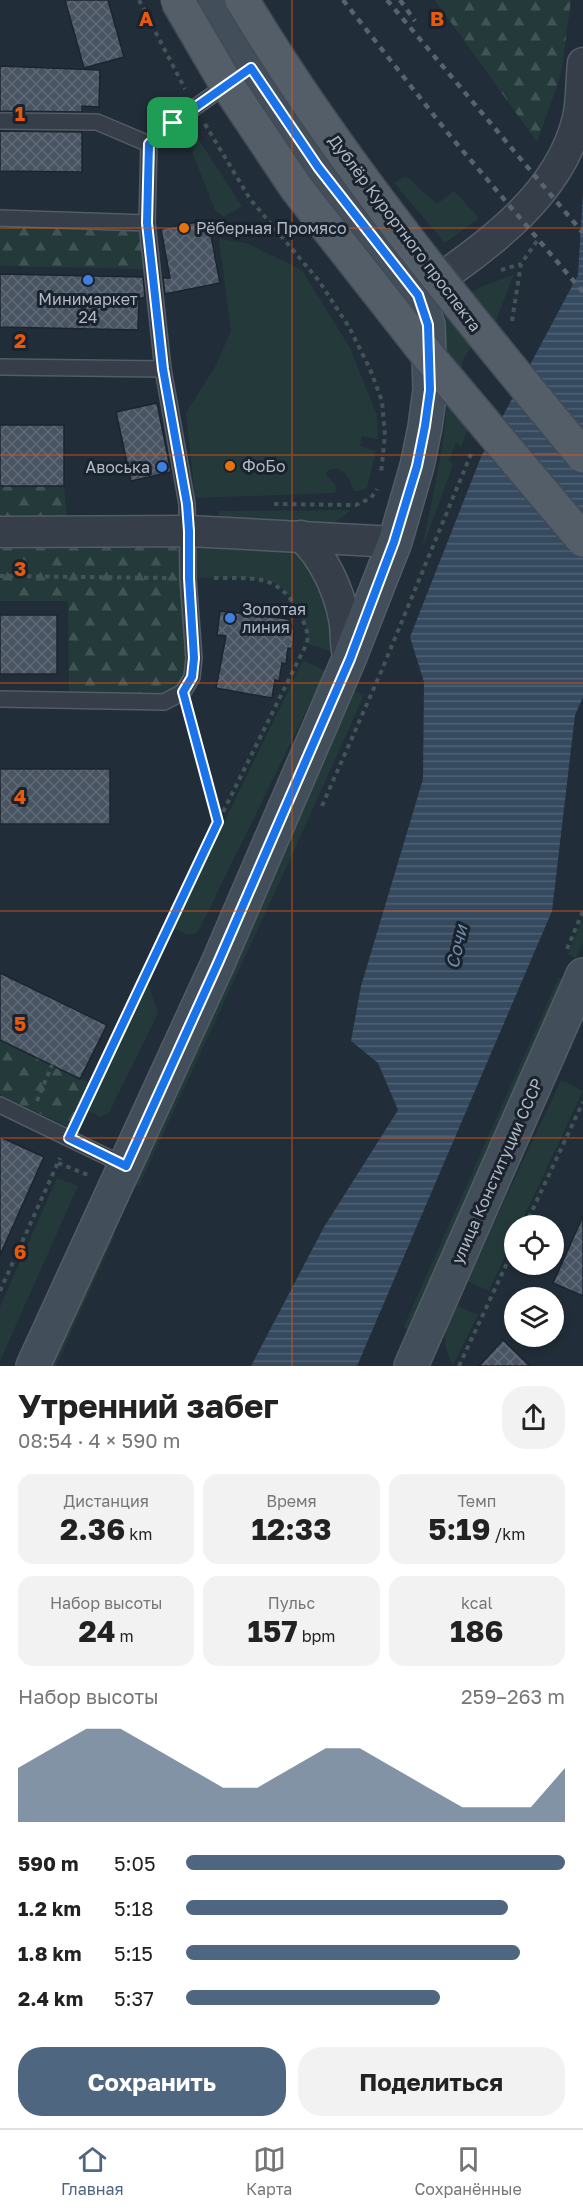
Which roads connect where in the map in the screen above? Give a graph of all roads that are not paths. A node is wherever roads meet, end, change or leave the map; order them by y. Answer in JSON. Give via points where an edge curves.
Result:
{"nodes":[{"id":1,"x":177,"y":0,"type":"edge"},
{"id":2,"x":208,"y":0,"type":"edge"},
{"id":3,"x":242,"y":0,"type":"edge"},
{"id":4,"x":583,"y":63,"type":"edge"},
{"id":5,"x":251,"y":68,"type":"junction"},
{"id":6,"x":0,"y":121,"type":"edge"},
{"id":7,"x":149,"y":144,"type":"junction"},
{"id":8,"x":0,"y":218,"type":"edge"},
{"id":9,"x":147,"y":223,"type":"junction"},
{"id":10,"x":418,"y":295,"type":"junction"},
{"id":11,"x":0,"y":367,"type":"edge"},
{"id":12,"x":163,"y":369,"type":"junction"},
{"id":13,"x":583,"y":456,"type":"edge"},
{"id":14,"x":189,"y":531,"type":"junction"},
{"id":15,"x":0,"y":532,"type":"edge"},
{"id":16,"x":300,"y":536,"type":"junction"},
{"id":17,"x":583,"y":540,"type":"edge"},
{"id":18,"x":394,"y":542,"type":"junction"},
{"id":19,"x":350,"y":659,"type":"junction"},
{"id":20,"x":0,"y":699,"type":"edge"},
{"id":21,"x":583,"y":975,"type":"edge"},
{"id":22,"x":0,"y":1105,"type":"edge"},
{"id":23,"x":126,"y":1166,"type":"junction"},
{"id":24,"x":420,"y":1361,"type":"edge"},
{"id":25,"x":33,"y":1366,"type":"edge"}],
"edges":[{"from":1,"to":17,"type":"main road","bridge":true,"via":[[222,77],[297,189],[429,357]]},
{"from":2,"to":5,"type":"street"},
{"from":3,"to":13,"type":"main road","name":"Дублёр Курортного проспекта","bridge":true,"via":[[342,152],[465,315]]},
{"from":4,"to":10,"type":"street","via":[[578,118],[563,160],[550,179],[512,221]]},
{"from":5,"to":7,"type":"lane"},
{"from":5,"to":10,"type":"street","via":[[318,167]]},
{"from":6,"to":7,"type":"lane","via":[[97,122]]},
{"from":7,"to":9,"type":"lane"},
{"from":8,"to":9,"type":"lane"},
{"from":9,"to":12,"type":"lane"},
{"from":10,"to":18,"type":"street","via":[[428,325],[430,390],[417,466]]},
{"from":11,"to":12,"type":"lane"},
{"from":12,"to":14,"type":"lane"},
{"from":14,"to":15,"type":"street"},
{"from":14,"to":16,"type":"street"},
{"from":14,"to":20,"type":"lane","via":[[194,658],[192,677],[183,692],[164,702]]},
{"from":16,"to":18,"type":"street"},
{"from":16,"to":19,"type":"street","via":[[314,549],[332,581],[345,620],[345,645]]},
{"from":18,"to":19,"type":"street"},
{"from":19,"to":23,"type":"street"},
{"from":21,"to":24,"type":"street","name":"улица Конституции СССР"},
{"from":22,"to":23,"type":"lane"},
{"from":23,"to":25,"type":"street"}]}
